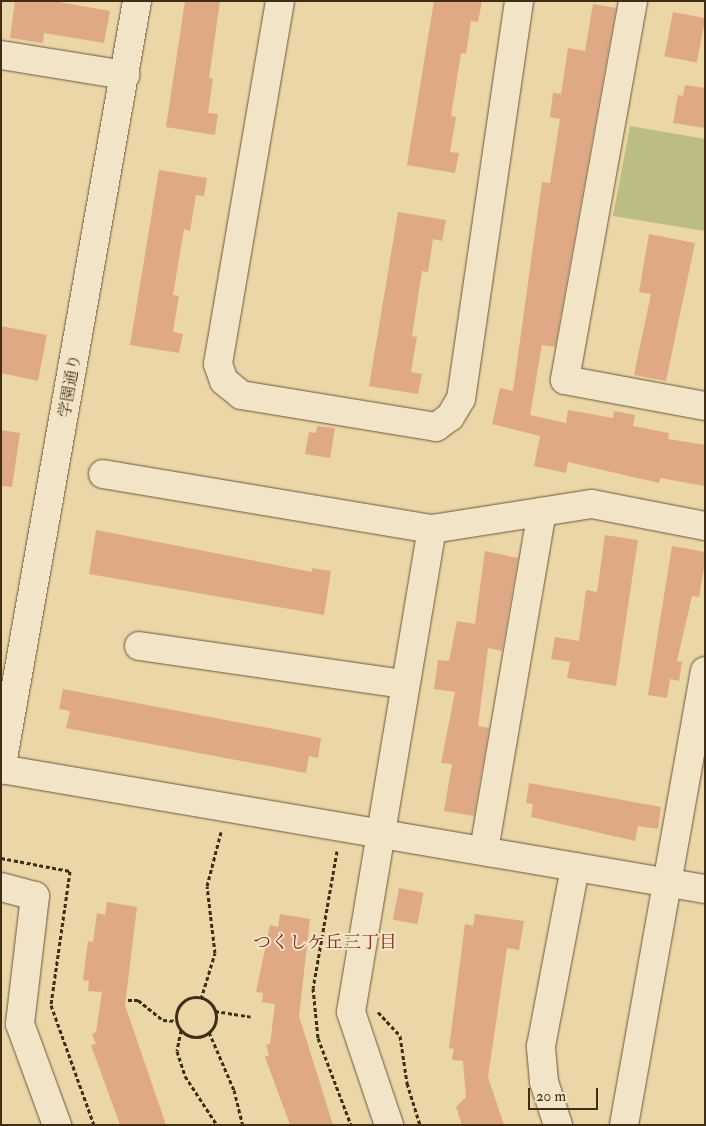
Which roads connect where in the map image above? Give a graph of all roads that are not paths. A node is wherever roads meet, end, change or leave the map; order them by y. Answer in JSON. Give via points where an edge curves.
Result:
{"nodes":[{"id":1,"x":137,"y":1,"type":"edge"},
{"id":2,"x":280,"y":1,"type":"edge"},
{"id":3,"x":519,"y":1,"type":"edge"},
{"id":4,"x":633,"y":1,"type":"edge"},
{"id":5,"x":1,"y":55,"type":"edge"},
{"id":6,"x":125,"y":75,"type":"junction"},
{"id":7,"x":705,"y":406,"type":"edge"},
{"id":8,"x":103,"y":474,"type":"dead end"},
{"id":9,"x":542,"y":512,"type":"junction"},
{"id":10,"x":705,"y":526,"type":"edge"},
{"id":11,"x":432,"y":529,"type":"junction"},
{"id":12,"x":139,"y":646,"type":"dead end"},
{"id":13,"x":705,"y":671,"type":"edge"},
{"id":14,"x":404,"y":684,"type":"junction"},
{"id":15,"x":1,"y":769,"type":"edge"},
{"id":16,"x":378,"y":832,"type":"junction"},
{"id":17,"x":484,"y":850,"type":"junction"},
{"id":18,"x":575,"y":866,"type":"junction"},
{"id":19,"x":668,"y":882,"type":"junction"},
{"id":20,"x":1,"y":887,"type":"edge"},
{"id":21,"x":705,"y":889,"type":"edge"},
{"id":22,"x":57,"y":1125,"type":"edge"},
{"id":23,"x":389,"y":1125,"type":"edge"},
{"id":24,"x":558,"y":1125,"type":"edge"},
{"id":25,"x":624,"y":1125,"type":"edge"}],
"edges":[{"from":1,"to":6,"type":"street","name":"学園通り"},
{"from":2,"to":3,"type":"street","via":[[218,364],[224,381],[241,395],[436,427],[450,416],[460,399]]},
{"from":4,"to":7,"type":"street","via":[[565,380]]},
{"from":5,"to":6,"type":"street"},
{"from":6,"to":15,"type":"street","name":"学園通り"},
{"from":8,"to":11,"type":"street"},
{"from":9,"to":10,"type":"street","via":[[592,504]]},
{"from":9,"to":11,"type":"street"},
{"from":9,"to":17,"type":"street"},
{"from":11,"to":14,"type":"street"},
{"from":12,"to":14,"type":"street"},
{"from":13,"to":19,"type":"street"},
{"from":14,"to":16,"type":"street"},
{"from":15,"to":16,"type":"street"},
{"from":16,"to":17,"type":"street"},
{"from":16,"to":23,"type":"street","via":[[351,1012]]},
{"from":17,"to":18,"type":"street"},
{"from":18,"to":19,"type":"street"},
{"from":18,"to":24,"type":"street","via":[[541,1046],[544,1082]]},
{"from":19,"to":21,"type":"street"},
{"from":19,"to":25,"type":"street"},
{"from":20,"to":22,"type":"street","via":[[35,896],[20,1024]]}]}
